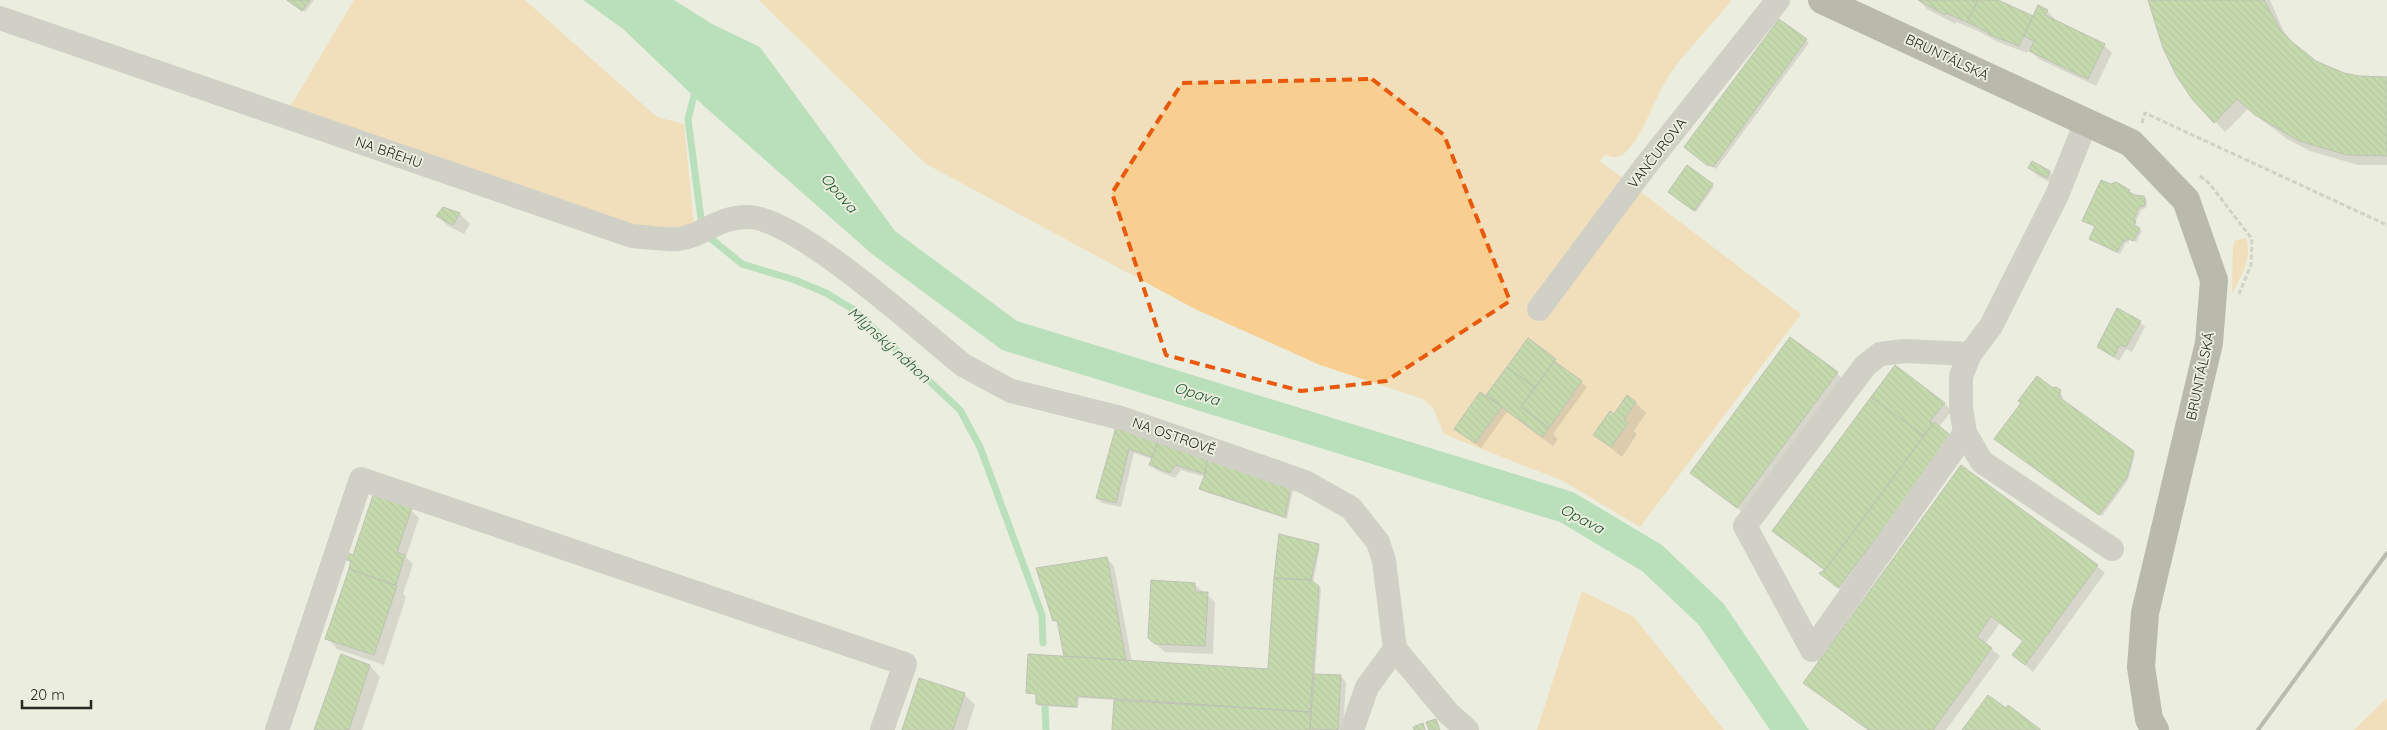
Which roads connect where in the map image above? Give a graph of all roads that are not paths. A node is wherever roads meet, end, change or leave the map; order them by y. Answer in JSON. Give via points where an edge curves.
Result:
{"nodes":[{"id":1,"x":1778,"y":0,"type":"edge"},
{"id":2,"x":1822,"y":0,"type":"edge"},
{"id":3,"x":1850,"y":6,"type":"edge"},
{"id":4,"x":0,"y":18,"type":"edge"},
{"id":5,"x":2086,"y":122,"type":"junction"},
{"id":6,"x":781,"y":227,"type":"joint"},
{"id":7,"x":1539,"y":309,"type":"dead end"},
{"id":8,"x":1970,"y":354,"type":"junction"},
{"id":9,"x":1965,"y":433,"type":"junction"},
{"id":10,"x":2112,"y":549,"type":"dead end"},
{"id":11,"x":1395,"y":649,"type":"junction"},
{"id":12,"x":2147,"y":726,"type":"edge"},
{"id":13,"x":277,"y":730,"type":"edge"},
{"id":14,"x":882,"y":730,"type":"edge"},
{"id":15,"x":1352,"y":730,"type":"edge"},
{"id":16,"x":1467,"y":730,"type":"edge"}],
"edges":[{"from":1,"to":7,"type":"street","name":"VANČUROVA","via":[[1644,168]]},
{"from":2,"to":3,"type":"main road","name":"BRUNTÁLSKÁ"},
{"from":3,"to":5,"type":"main road","name":"BRUNTÁLSKÁ"},
{"from":4,"to":6,"type":"street","name":"NA BŘEHU","via":[[632,236],[679,239],[733,217],[752,217]]},
{"from":5,"to":8,"type":"street","via":[[2058,194],[1991,326]]},
{"from":5,"to":12,"type":"main road","name":"BRUNTÁLSKÁ","via":[[2131,143],[2186,200],[2214,280],[2209,343],[2145,613],[2141,667]]},
{"from":6,"to":11,"type":"street","name":"NA OSTROVĚ","via":[[832,258],[963,365],[984,378],[1011,391],[1121,418],[1296,479],[1352,508],[1378,542],[1384,562]]},
{"from":8,"to":9,"type":"street","via":[[1961,376]]},
{"from":8,"to":9,"type":"street","via":[[1904,351],[1880,354],[1865,366],[1745,526],[1812,650]]},
{"from":9,"to":10,"type":"street","via":[[1982,462]]},
{"from":11,"to":15,"type":"street","via":[[1367,687]]},
{"from":11,"to":16,"type":"street","via":[[1448,713]]},
{"from":13,"to":14,"type":"street","via":[[361,479],[905,664]]}]}
